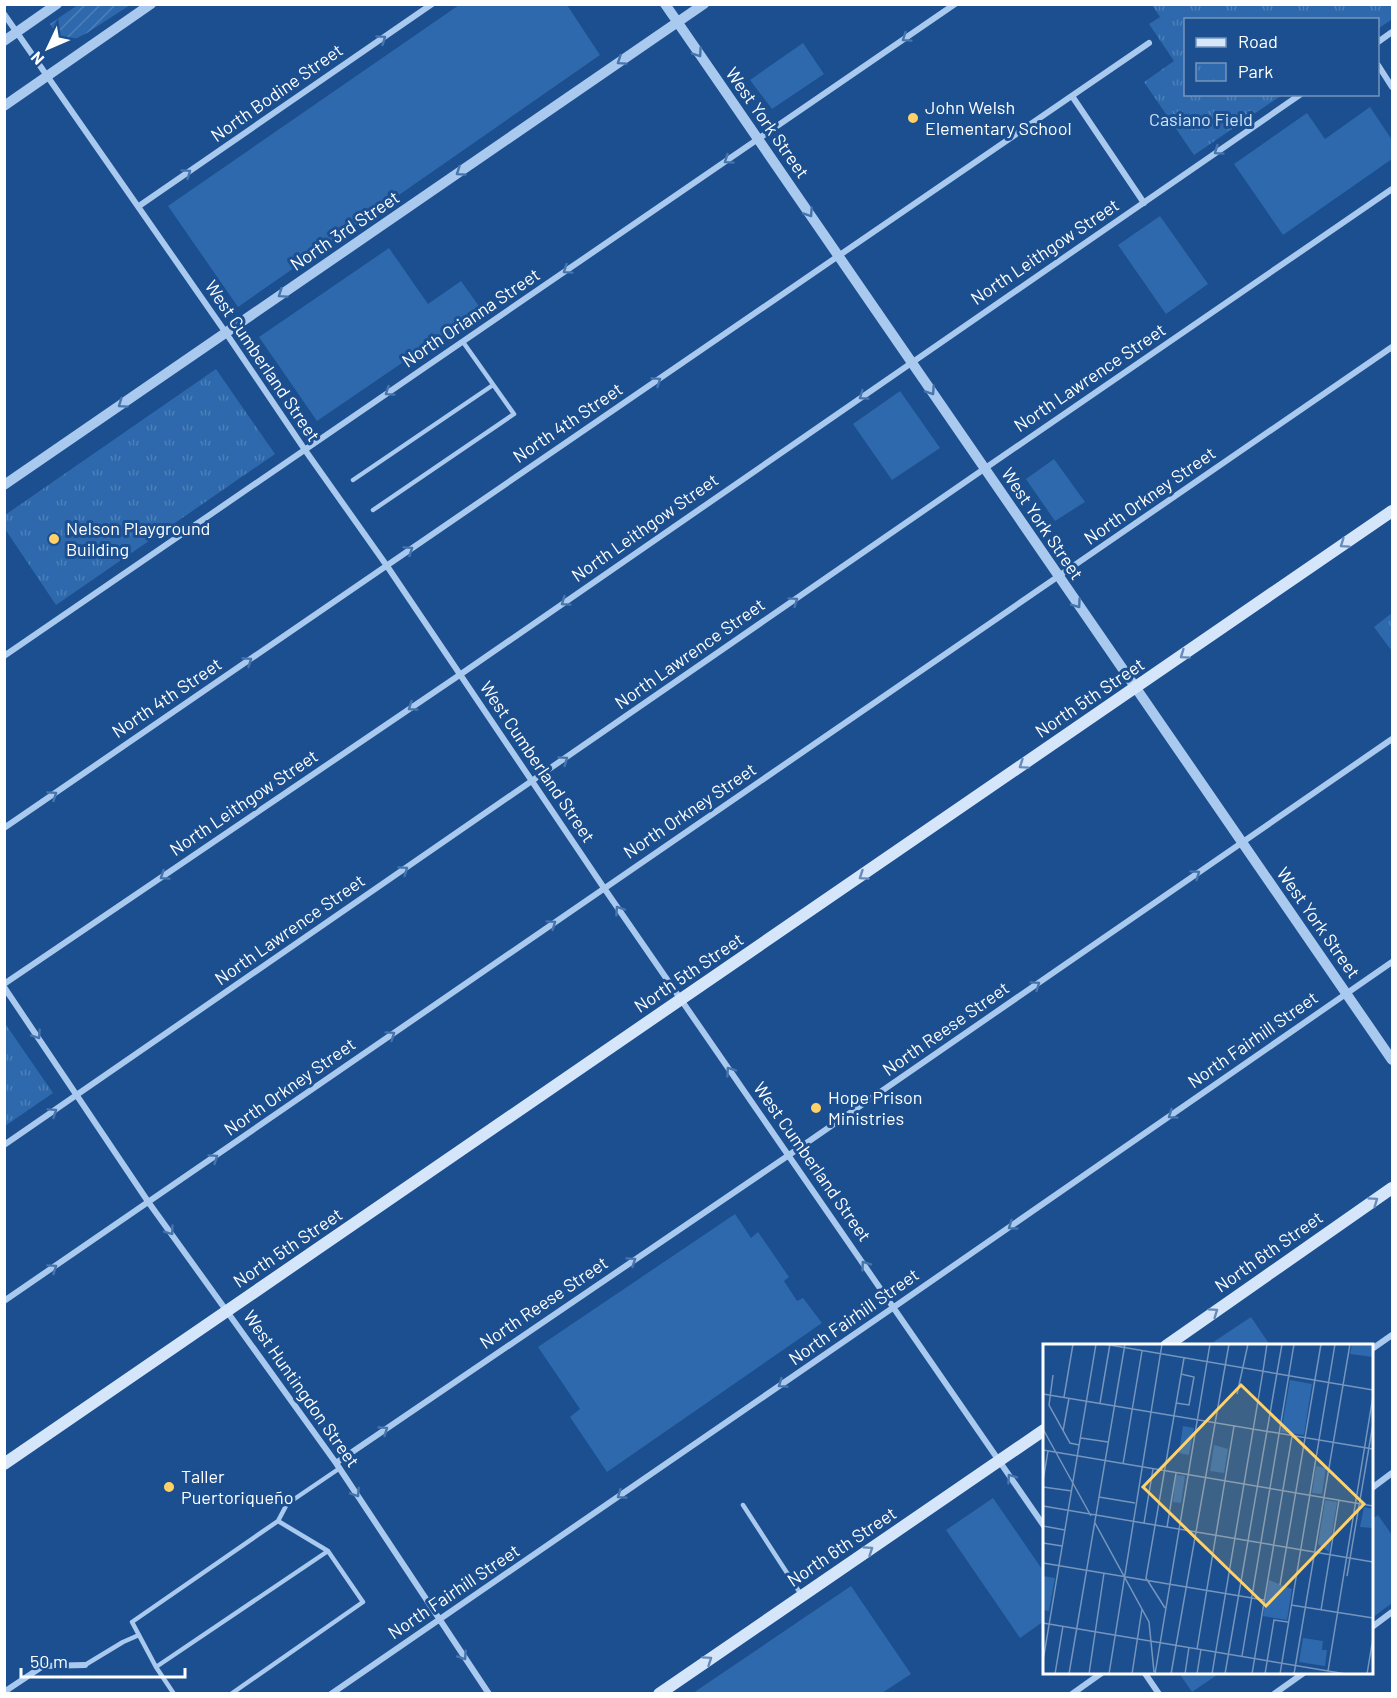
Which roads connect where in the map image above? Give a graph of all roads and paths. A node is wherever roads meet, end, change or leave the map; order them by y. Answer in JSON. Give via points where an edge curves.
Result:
{"nodes":[{"id":1,"x":57,"y":4,"type":"edge"},
{"id":2,"x":151,"y":4,"type":"edge"},
{"id":3,"x":432,"y":4,"type":"edge"},
{"id":4,"x":665,"y":4,"type":"edge"},
{"id":5,"x":704,"y":4,"type":"edge"},
{"id":6,"x":955,"y":4,"type":"edge"},
{"id":7,"x":4,"y":14,"type":"edge"},
{"id":8,"x":677,"y":23,"type":"junction"},
{"id":9,"x":17,"y":32,"type":"junction"},
{"id":10,"x":1392,"y":32,"type":"edge"},
{"id":11,"x":4,"y":41,"type":"edge"},
{"id":12,"x":1379,"y":41,"type":"edge"},
{"id":13,"x":1149,"y":43,"type":"dead end"},
{"id":14,"x":1379,"y":68,"type":"edge"},
{"id":15,"x":47,"y":76,"type":"junction"},
{"id":16,"x":1392,"y":87,"type":"edge"},
{"id":17,"x":1072,"y":96,"type":"junction"},
{"id":18,"x":1298,"y":96,"type":"edge"},
{"id":19,"x":4,"y":106,"type":"edge"},
{"id":20,"x":758,"y":139,"type":"junction"},
{"id":21,"x":1392,"y":189,"type":"edge"},
{"id":22,"x":1144,"y":203,"type":"junction"},
{"id":23,"x":139,"y":207,"type":"junction"},
{"id":24,"x":839,"y":256,"type":"junction"},
{"id":25,"x":226,"y":333,"type":"junction"},
{"id":26,"x":463,"y":342,"type":"junction"},
{"id":27,"x":1392,"y":347,"type":"edge"},
{"id":28,"x":911,"y":362,"type":"junction"},
{"id":29,"x":493,"y":385,"type":"junction"},
{"id":30,"x":305,"y":450,"type":"junction"},
{"id":31,"x":984,"y":469,"type":"junction"},
{"id":32,"x":353,"y":480,"type":"dead end"},
{"id":33,"x":4,"y":485,"type":"edge"},
{"id":34,"x":373,"y":510,"type":"dead end"},
{"id":35,"x":1392,"y":511,"type":"edge"},
{"id":36,"x":387,"y":566,"type":"junction"},
{"id":37,"x":1058,"y":577,"type":"junction"},
{"id":38,"x":4,"y":656,"type":"edge"},
{"id":39,"x":461,"y":674,"type":"junction"},
{"id":40,"x":1136,"y":688,"type":"junction"},
{"id":41,"x":1392,"y":740,"type":"edge"},
{"id":42,"x":531,"y":782,"type":"junction"},
{"id":43,"x":4,"y":828,"type":"edge"},
{"id":44,"x":1242,"y":843,"type":"junction"},
{"id":45,"x":604,"y":888,"type":"junction"},
{"id":46,"x":1392,"y":962,"type":"edge"},
{"id":47,"x":4,"y":985,"type":"edge"},
{"id":48,"x":1347,"y":993,"type":"junction"},
{"id":49,"x":681,"y":1000,"type":"junction"},
{"id":50,"x":1392,"y":1060,"type":"edge"},
{"id":51,"x":77,"y":1095,"type":"junction"},
{"id":52,"x":4,"y":1145,"type":"edge"},
{"id":53,"x":789,"y":1155,"type":"junction"},
{"id":54,"x":1392,"y":1188,"type":"edge"},
{"id":55,"x":149,"y":1203,"type":"junction"},
{"id":56,"x":4,"y":1301,"type":"edge"},
{"id":57,"x":894,"y":1307,"type":"junction"},
{"id":58,"x":227,"y":1311,"type":"junction"},
{"id":59,"x":1392,"y":1335,"type":"edge"},
{"id":60,"x":1169,"y":1344,"type":"edge"},
{"id":61,"x":1373,"y":1348,"type":"edge"},
{"id":62,"x":1043,"y":1431,"type":"edge"},
{"id":63,"x":999,"y":1461,"type":"junction"},
{"id":64,"x":4,"y":1464,"type":"edge"},
{"id":65,"x":338,"y":1466,"type":"junction"},
{"id":66,"x":1392,"y":1473,"type":"edge"},
{"id":67,"x":1373,"y":1487,"type":"edge"},
{"id":68,"x":742,"y":1505,"type":"dead end"},
{"id":69,"x":278,"y":1521,"type":"junction"},
{"id":70,"x":1043,"y":1525,"type":"edge"},
{"id":71,"x":328,"y":1551,"type":"junction"},
{"id":72,"x":802,"y":1596,"type":"junction"},
{"id":73,"x":1392,"y":1612,"type":"edge"},
{"id":74,"x":439,"y":1620,"type":"junction"},
{"id":75,"x":1373,"y":1626,"type":"edge"},
{"id":76,"x":139,"y":1635,"type":"junction"},
{"id":77,"x":85,"y":1665,"type":"joint"},
{"id":78,"x":156,"y":1667,"type":"junction"},
{"id":79,"x":1100,"y":1674,"type":"edge"},
{"id":80,"x":1145,"y":1674,"type":"edge"},
{"id":81,"x":1302,"y":1674,"type":"edge"},
{"id":82,"x":4,"y":1692,"type":"edge"},
{"id":83,"x":174,"y":1694,"type":"edge"},
{"id":84,"x":231,"y":1694,"type":"edge"},
{"id":85,"x":331,"y":1694,"type":"edge"},
{"id":86,"x":489,"y":1694,"type":"edge"},
{"id":87,"x":659,"y":1694,"type":"edge"},
{"id":88,"x":1072,"y":1694,"type":"edge"},
{"id":89,"x":1159,"y":1694,"type":"edge"},
{"id":90,"x":1274,"y":1694,"type":"edge"}],
"edges":[{"from":1,"to":9,"type":"street"},
{"from":2,"to":15,"type":"street"},
{"from":23,"to":3,"type":"street","name":"North Bodine Street","one_way":true},
{"from":4,"to":8,"type":"street","name":"West York Street"},
{"from":5,"to":8,"type":"street","name":"North 3rd Street"},
{"from":6,"to":20,"type":"street","name":"North Orianna Street","one_way":true},
{"from":7,"to":9,"type":"street","name":"West Cumberland Street"},
{"from":8,"to":20,"type":"street","name":"West York Street","one_way":true},
{"from":8,"to":25,"type":"street","name":"North 3rd Street","one_way":true},
{"from":9,"to":11,"type":"street"},
{"from":9,"to":15,"type":"street","name":"West Cumberland Street"},
{"from":10,"to":12,"type":"street"},
{"from":13,"to":17,"type":"street","name":"North 4th Street"},
{"from":14,"to":16,"type":"street"},
{"from":15,"to":19,"type":"street"},
{"from":15,"to":23,"type":"street","name":"West Cumberland Street"},
{"from":17,"to":22,"type":"street"},
{"from":17,"to":24,"type":"street","name":"North 4th Street"},
{"from":18,"to":22,"type":"street","name":"North Leithgow Street","one_way":true},
{"from":20,"to":24,"type":"street","name":"West York Street","one_way":true},
{"from":20,"to":26,"type":"street","name":"North Orianna Street","one_way":true},
{"from":21,"to":31,"type":"street","name":"North Lawrence Street"},
{"from":22,"to":28,"type":"street","name":"North Leithgow Street"},
{"from":23,"to":25,"type":"street","name":"West Cumberland Street"},
{"from":24,"to":28,"type":"street","name":"West York Street"},
{"from":36,"to":24,"type":"street","name":"North 4th Street","one_way":true},
{"from":25,"to":30,"type":"street","name":"West Cumberland Street"},
{"from":25,"to":33,"type":"street","name":"North 3rd Street","one_way":true},
{"from":26,"to":29,"type":"lane"},
{"from":26,"to":30,"type":"street","name":"North Orianna Street","one_way":true},
{"from":27,"to":37,"type":"street","name":"North Orkney Street"},
{"from":28,"to":31,"type":"street","name":"West York Street","one_way":true},
{"from":28,"to":39,"type":"street","name":"North Leithgow Street","one_way":true},
{"from":29,"to":32,"type":"lane"},
{"from":29,"to":34,"type":"lane","via":[[514,414]]},
{"from":30,"to":36,"type":"street","name":"West Cumberland Street"},
{"from":30,"to":38,"type":"street","name":"North Orianna Street"},
{"from":31,"to":37,"type":"street","name":"West York Street"},
{"from":42,"to":31,"type":"street","name":"North Lawrence Street","one_way":true},
{"from":35,"to":40,"type":"main road","name":"North 5th Street","one_way":true},
{"from":36,"to":39,"type":"street","name":"West Cumberland Street"},
{"from":43,"to":36,"type":"street","name":"North 4th Street","one_way":true},
{"from":37,"to":40,"type":"street","name":"West York Street","one_way":true},
{"from":37,"to":45,"type":"street","name":"North Orkney Street"},
{"from":39,"to":42,"type":"street","name":"West Cumberland Street"},
{"from":39,"to":47,"type":"street","name":"North Leithgow Street","one_way":true},
{"from":40,"to":44,"type":"street","name":"West York Street"},
{"from":40,"to":49,"type":"main road","name":"North 5th Street","one_way":true},
{"from":41,"to":44,"type":"street","name":"North Reese Street"},
{"from":42,"to":45,"type":"street","name":"West Cumberland Street"},
{"from":51,"to":42,"type":"street","name":"North Lawrence Street","one_way":true},
{"from":44,"to":48,"type":"street","name":"West York Street"},
{"from":53,"to":44,"type":"street","name":"North Reese Street","one_way":true},
{"from":49,"to":45,"type":"street","name":"West Cumberland Street","one_way":true},
{"from":55,"to":45,"type":"street","name":"North Orkney Street","one_way":true},
{"from":46,"to":48,"type":"street","name":"North Fairhill Street"},
{"from":47,"to":51,"type":"street","name":"West Huntingdon Street","one_way":true},
{"from":48,"to":50,"type":"street","name":"West York Street"},
{"from":48,"to":57,"type":"street","name":"North Fairhill Street","one_way":true},
{"from":53,"to":49,"type":"street","name":"West Cumberland Street","one_way":true},
{"from":49,"to":58,"type":"main road","name":"North 5th Street"},
{"from":52,"to":51,"type":"street","name":"North Lawrence Street","one_way":true},
{"from":51,"to":55,"type":"street","name":"West Huntingdon Street"},
{"from":57,"to":53,"type":"street","name":"West Cumberland Street","one_way":true},
{"from":65,"to":53,"type":"street","name":"North Reese Street","one_way":true},
{"from":60,"to":54,"type":"main road","name":"North 6th Street","one_way":true},
{"from":56,"to":55,"type":"street","name":"North Orkney Street","one_way":true},
{"from":55,"to":58,"type":"street","name":"West Huntingdon Street","one_way":true},
{"from":57,"to":63,"type":"street","name":"West Cumberland Street"},
{"from":57,"to":74,"type":"street","name":"North Fairhill Street","one_way":true},
{"from":58,"to":64,"type":"main road","name":"North 5th Street"},
{"from":58,"to":65,"type":"street","name":"West Huntingdon Street"},
{"from":59,"to":61,"type":"street"},
{"from":62,"to":63,"type":"main road","name":"North 6th Street"},
{"from":70,"to":63,"type":"street","name":"West Cumberland Street","one_way":true},
{"from":72,"to":63,"type":"main road","name":"North 6th Street","one_way":true},
{"from":65,"to":69,"type":"lane","via":[[288,1504]]},
{"from":65,"to":74,"type":"street","name":"West Huntingdon Street","one_way":true},
{"from":66,"to":67,"type":"street"},
{"from":68,"to":72,"type":"lane"},
{"from":69,"to":71,"type":"lane"},
{"from":69,"to":76,"type":"lane","via":[[132,1622]]},
{"from":71,"to":78,"type":"lane"},
{"from":71,"to":84,"type":"lane","via":[[363,1602]]},
{"from":87,"to":72,"type":"main road","name":"North 6th Street","one_way":true},
{"from":73,"to":75,"type":"street"},
{"from":74,"to":85,"type":"street","name":"North Fairhill Street"},
{"from":74,"to":86,"type":"street","name":"West Huntingdon Street","one_way":true},
{"from":76,"to":77,"type":"lane"},
{"from":76,"to":78,"type":"lane"},
{"from":77,"to":82,"type":"street","via":[[43,1666]]},
{"from":78,"to":83,"type":"lane"},
{"from":79,"to":88,"type":"street"},
{"from":80,"to":89,"type":"street"},
{"from":81,"to":90,"type":"street"}]}
